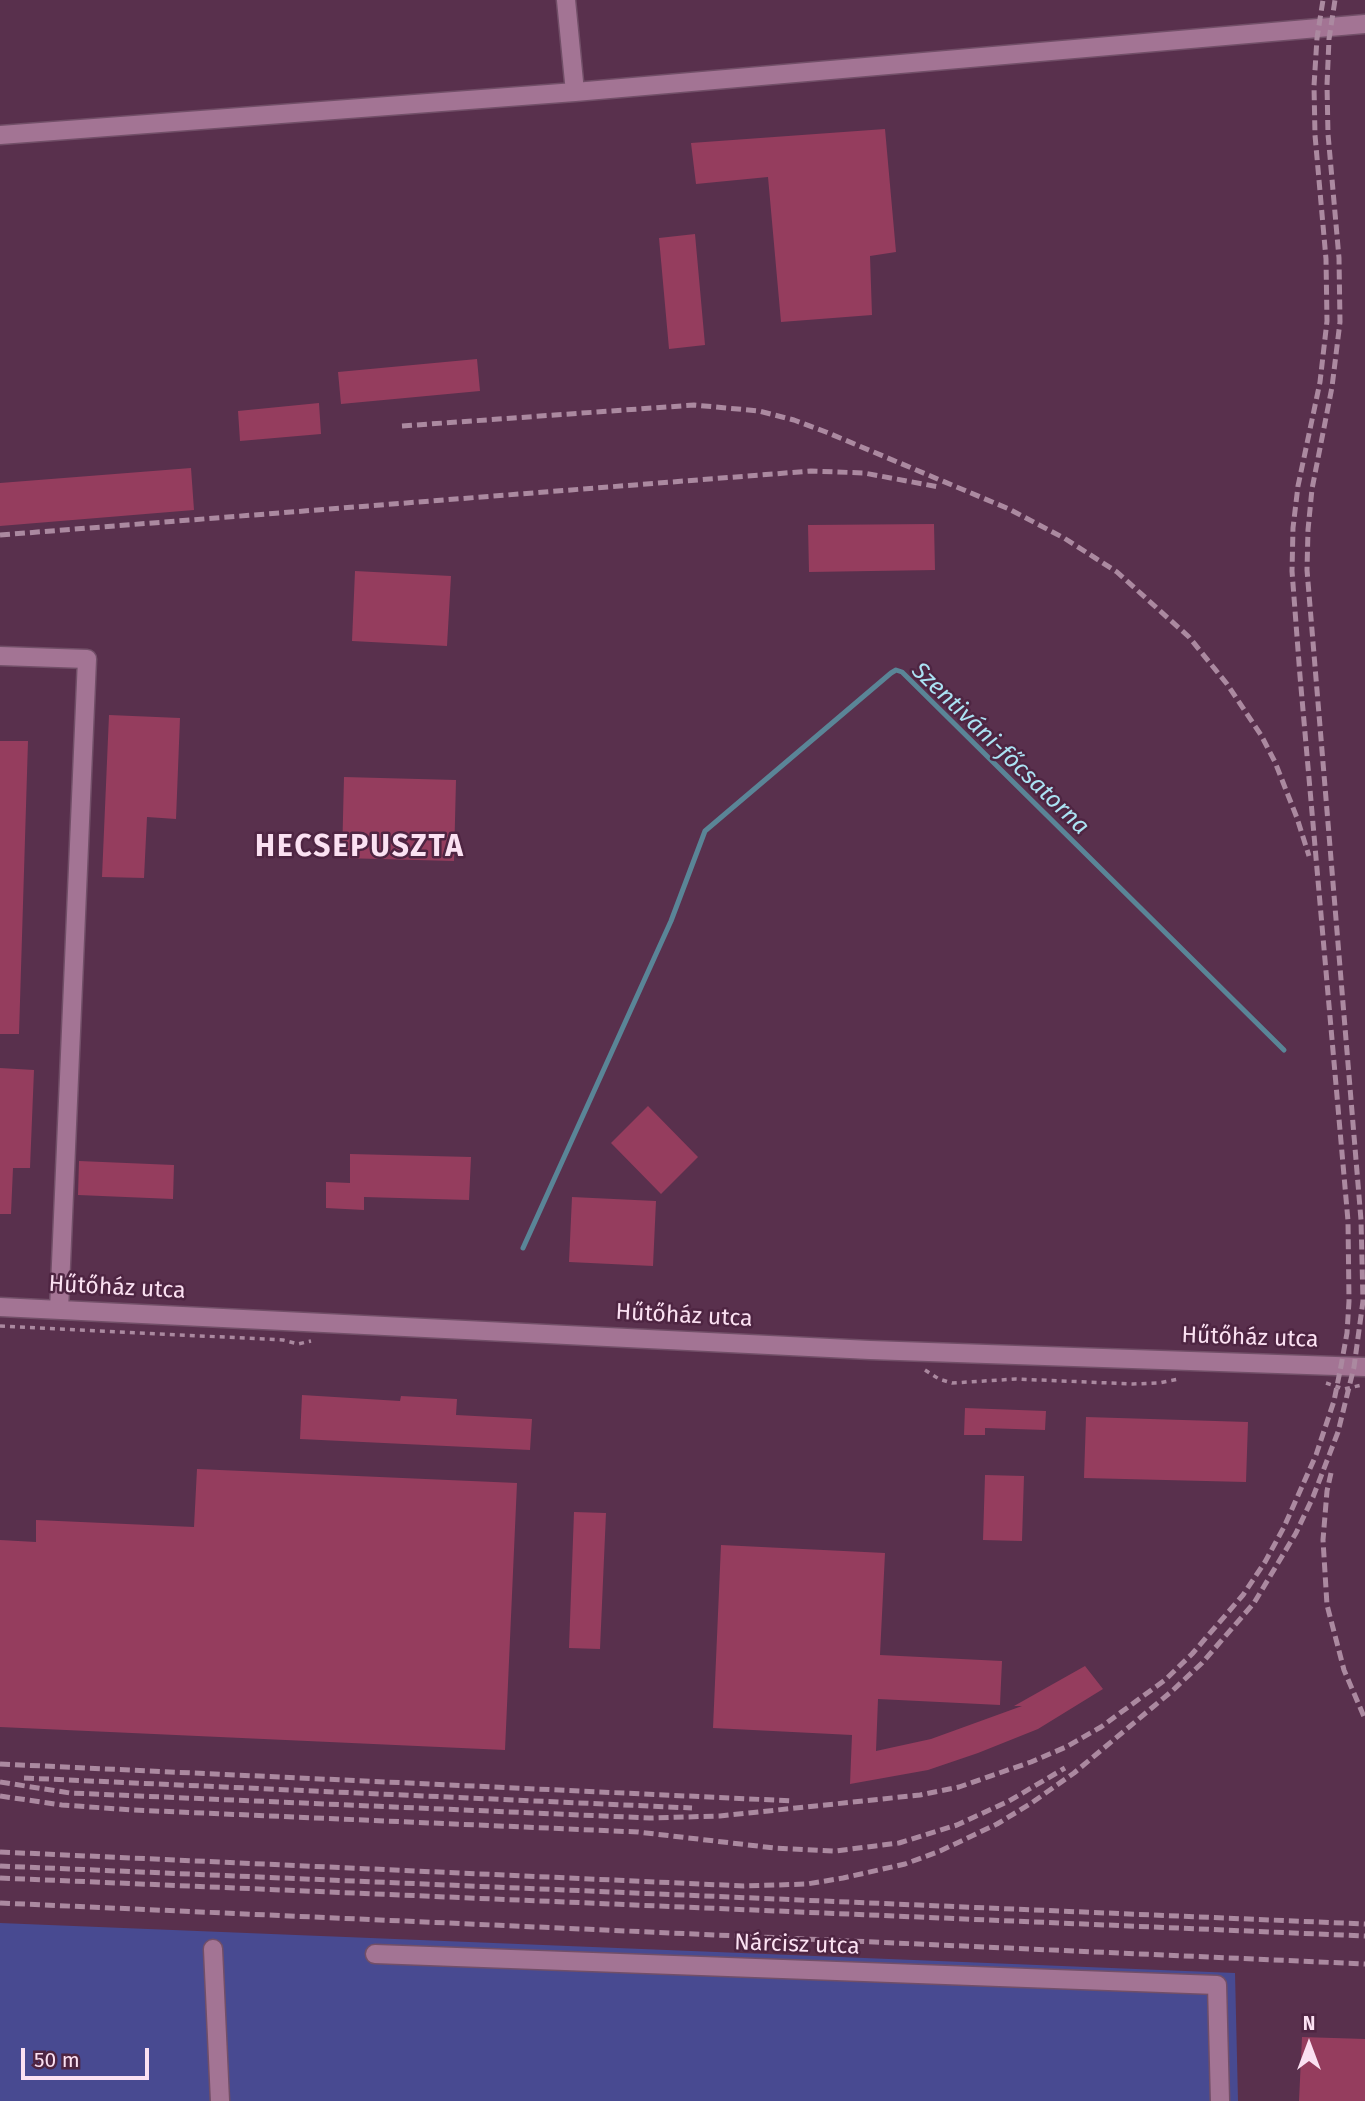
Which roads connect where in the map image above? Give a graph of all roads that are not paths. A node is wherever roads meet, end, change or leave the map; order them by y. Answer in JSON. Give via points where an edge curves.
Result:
{"nodes":[{"id":1,"x":566,"y":0,"type":"edge"},
{"id":2,"x":1365,"y":24,"type":"edge"},
{"id":3,"x":575,"y":92,"type":"junction"},
{"id":4,"x":0,"y":135,"type":"edge"},
{"id":5,"x":0,"y":656,"type":"edge"},
{"id":6,"x":0,"y":1307,"type":"edge"},
{"id":7,"x":59,"y":1310,"type":"junction"},
{"id":8,"x":1365,"y":1367,"type":"edge"},
{"id":9,"x":213,"y":1949,"type":"dead end"},
{"id":10,"x":375,"y":1954,"type":"dead end"},
{"id":11,"x":220,"y":2101,"type":"edge"},
{"id":12,"x":1220,"y":2101,"type":"edge"}],
"edges":[{"from":1,"to":3,"type":"street"},
{"from":2,"to":3,"type":"street"},
{"from":3,"to":4,"type":"street"},
{"from":5,"to":7,"type":"street","via":[[87,659]]},
{"from":6,"to":7,"type":"street","name":"Hűtőház utca"},
{"from":7,"to":8,"type":"street","name":"Hűtőház utca","via":[[857,1349]]},
{"from":9,"to":11,"type":"street"},
{"from":10,"to":12,"type":"street","name":"Nárcisz utca","via":[[1217,1985]]}]}
